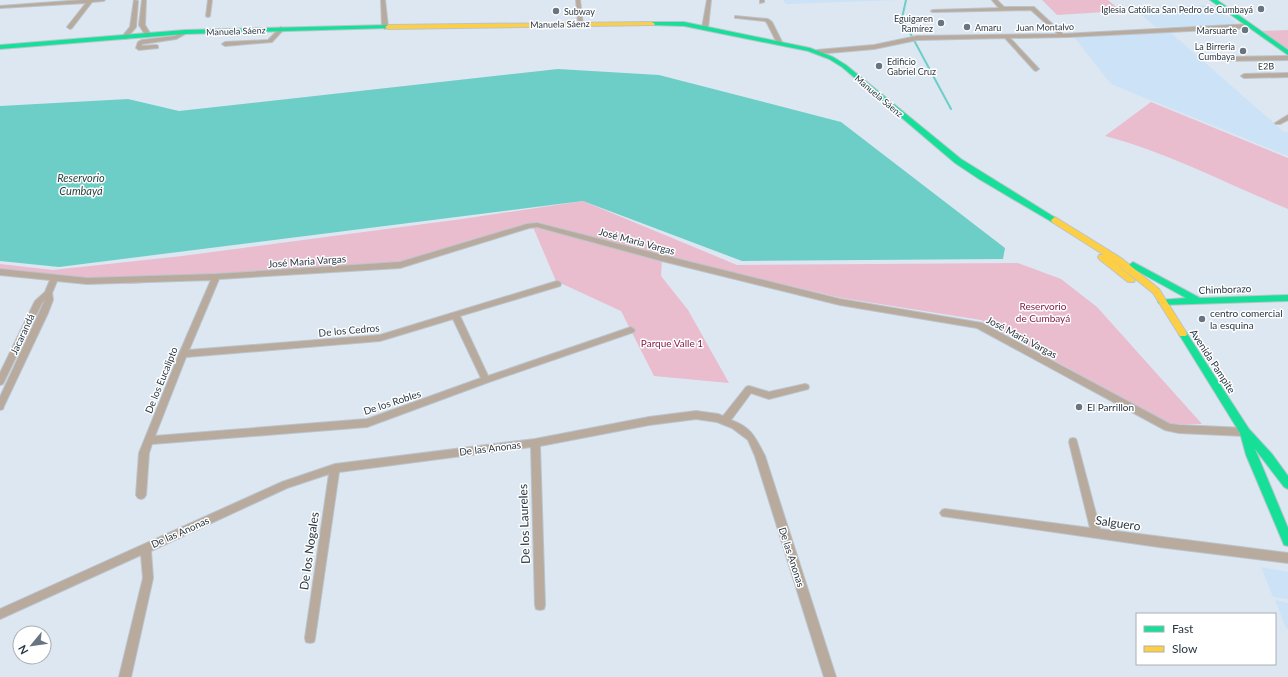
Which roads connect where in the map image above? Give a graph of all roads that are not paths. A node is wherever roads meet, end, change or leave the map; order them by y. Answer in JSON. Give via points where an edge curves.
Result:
{"nodes":[{"id":1,"x":90,"y":0,"type":"edge"},
{"id":2,"x":103,"y":0,"type":"edge"},
{"id":3,"x":145,"y":0,"type":"edge"},
{"id":4,"x":210,"y":0,"type":"edge"},
{"id":5,"x":383,"y":0,"type":"edge"},
{"id":6,"x":578,"y":0,"type":"edge"},
{"id":7,"x":710,"y":0,"type":"edge"},
{"id":8,"x":994,"y":0,"type":"edge"},
{"id":9,"x":1214,"y":0,"type":"edge"},
{"id":10,"x":78,"y":1,"type":"edge"},
{"id":11,"x":135,"y":1,"type":"edge"},
{"id":12,"x":0,"y":7,"type":"edge"},
{"id":13,"x":1002,"y":8,"type":"junction"},
{"id":14,"x":933,"y":11,"type":"dead end"},
{"id":15,"x":208,"y":16,"type":"dead end"},
{"id":16,"x":737,"y":17,"type":"dead end"},
{"id":17,"x":581,"y":24,"type":"junction"},
{"id":18,"x":1250,"y":26,"type":"junction"},
{"id":19,"x":70,"y":27,"type":"dead end"},
{"id":20,"x":385,"y":27,"type":"junction"},
{"id":21,"x":705,"y":28,"type":"junction"},
{"id":22,"x":281,"y":29,"type":"junction"},
{"id":23,"x":185,"y":32,"type":"junction"},
{"id":24,"x":148,"y":35,"type":"junction"},
{"id":25,"x":1062,"y":35,"type":"junction"},
{"id":26,"x":1006,"y":36,"type":"junction"},
{"id":27,"x":124,"y":38,"type":"junction"},
{"id":28,"x":225,"y":44,"type":"dead end"},
{"id":29,"x":780,"y":44,"type":"junction"},
{"id":30,"x":0,"y":47,"type":"edge"},
{"id":31,"x":156,"y":47,"type":"dead end"},
{"id":32,"x":817,"y":52,"type":"junction"},
{"id":33,"x":1288,"y":53,"type":"edge"},
{"id":34,"x":1288,"y":58,"type":"edge"},
{"id":35,"x":1224,"y":59,"type":"dead end"},
{"id":36,"x":1036,"y":69,"type":"dead end"},
{"id":37,"x":1288,"y":74,"type":"edge"},
{"id":38,"x":1244,"y":76,"type":"dead end"},
{"id":39,"x":1288,"y":117,"type":"edge"},
{"id":40,"x":1278,"y":123,"type":"dead end"},
{"id":41,"x":1063,"y":225,"type":"junction"},
{"id":42,"x":1078,"y":234,"type":"junction"},
{"id":43,"x":0,"y":272,"type":"edge"},
{"id":44,"x":216,"y":277,"type":"junction"},
{"id":45,"x":54,"y":278,"type":"junction"},
{"id":46,"x":557,"y":284,"type":"dead end"},
{"id":47,"x":48,"y":293,"type":"junction"},
{"id":48,"x":1288,"y":298,"type":"edge"},
{"id":49,"x":1197,"y":300,"type":"junction"},
{"id":50,"x":1162,"y":302,"type":"junction"},
{"id":51,"x":456,"y":316,"type":"junction"},
{"id":52,"x":631,"y":330,"type":"dead end"},
{"id":53,"x":183,"y":354,"type":"junction"},
{"id":54,"x":486,"y":380,"type":"junction"},
{"id":55,"x":0,"y":382,"type":"edge"},
{"id":56,"x":804,"y":387,"type":"dead end"},
{"id":57,"x":3,"y":395,"type":"edge"},
{"id":58,"x":0,"y":406,"type":"edge"},
{"id":59,"x":725,"y":421,"type":"junction"},
{"id":60,"x":1245,"y":432,"type":"junction"},
{"id":61,"x":149,"y":440,"type":"junction"},
{"id":62,"x":1073,"y":442,"type":"dead end"},
{"id":63,"x":535,"y":443,"type":"junction"},
{"id":64,"x":335,"y":468,"type":"junction"},
{"id":65,"x":1288,"y":484,"type":"edge"},
{"id":66,"x":141,"y":496,"type":"dead end"},
{"id":67,"x":945,"y":513,"type":"dead end"},
{"id":68,"x":1096,"y":533,"type":"junction"},
{"id":69,"x":1288,"y":541,"type":"edge"},
{"id":70,"x":146,"y":548,"type":"junction"},
{"id":71,"x":1288,"y":558,"type":"edge"},
{"id":72,"x":540,"y":605,"type":"dead end"},
{"id":73,"x":0,"y":614,"type":"edge"},
{"id":74,"x":310,"y":638,"type":"dead end"},
{"id":75,"x":125,"y":677,"type":"edge"},
{"id":76,"x":830,"y":677,"type":"edge"}],
"edges":[{"from":1,"to":2,"type":"street"},
{"from":1,"to":10,"type":"street"},
{"from":1,"to":19,"type":"street"},
{"from":3,"to":11,"type":"street"},
{"from":3,"to":24,"type":"street","via":[[142,25]]},
{"from":4,"to":15,"type":"street"},
{"from":5,"to":20,"type":"street"},
{"from":6,"to":17,"type":"street"},
{"from":7,"to":21,"type":"street"},
{"from":8,"to":13,"type":"street"},
{"from":9,"to":18,"type":"street"},
{"from":10,"to":12,"type":"street"},
{"from":11,"to":27,"type":"street","via":[[133,27]]},
{"from":13,"to":14,"type":"street"},
{"from":13,"to":25,"type":"street","via":[[1032,8]]},
{"from":16,"to":29,"type":"street","via":[[766,20]]},
{"from":17,"to":20,"type":"street","name":"Manuela Sáenz"},
{"from":17,"to":21,"type":"street","name":"Manuela Sáenz","via":[[684,24]]},
{"from":18,"to":25,"type":"street","name":"Juan Montalvo"},
{"from":18,"to":33,"type":"street"},
{"from":20,"to":22,"type":"street","name":"Manuela Sáenz"},
{"from":21,"to":29,"type":"street","name":"Manuela Sáenz"},
{"from":22,"to":23,"type":"street","name":"Manuela Sáenz"},
{"from":22,"to":28,"type":"street","via":[[270,41]]},
{"from":23,"to":24,"type":"street","name":"Manuela Sáenz"},
{"from":23,"to":31,"type":"street","via":[[176,37],[144,41],[140,43],[139,48]]},
{"from":24,"to":27,"type":"street","name":"Manuela Sáenz"},
{"from":25,"to":26,"type":"street","name":"Juan Montalvo"},
{"from":26,"to":32,"type":"street","name":"Juan Montalvo","via":[[916,38],[874,47]]},
{"from":26,"to":36,"type":"street"},
{"from":27,"to":30,"type":"street","name":"Manuela Sáenz"},
{"from":29,"to":32,"type":"street","name":"Manuela Sáenz"},
{"from":32,"to":41,"type":"street","name":"Manuela Sáenz","via":[[844,66],[958,161]]},
{"from":34,"to":35,"type":"street"},
{"from":37,"to":38,"type":"street","name":"E2B"},
{"from":39,"to":40,"type":"street"},
{"from":41,"to":42,"type":"street","name":"Manuela Sáenz"},
{"from":41,"to":50,"type":"street","name":"Manuela Sáenz"},
{"from":42,"to":49,"type":"street"},
{"from":42,"to":50,"type":"street","name":"Manuela Sáenz","via":[[1118,260],[1156,291]]},
{"from":43,"to":45,"type":"street","name":"José Maria Vargas"},
{"from":44,"to":45,"type":"street","name":"José Maria Vargas","via":[[87,281]]},
{"from":44,"to":53,"type":"street","name":"De los Eucalipto"},
{"from":44,"to":60,"type":"street","name":"José Maria Vargas","via":[[400,265],[537,225],[840,302],[979,325],[1168,427]]},
{"from":45,"to":47,"type":"street","name":"Jacarandá"},
{"from":46,"to":51,"type":"street","name":"De los Cedros"},
{"from":47,"to":55,"type":"street","name":"Jacarandá","via":[[39,301]]},
{"from":47,"to":57,"type":"street","name":"Jacarandá","via":[[49,300],[44,313]]},
{"from":48,"to":49,"type":"street","name":"Chimborazo"},
{"from":49,"to":50,"type":"street","name":"Chimborazo"},
{"from":50,"to":60,"type":"street","name":"Avenida Pampite"},
{"from":51,"to":53,"type":"street","name":"De los Cedros","via":[[380,338]]},
{"from":51,"to":54,"type":"street"},
{"from":52,"to":54,"type":"street","name":"De los Robles"},
{"from":53,"to":61,"type":"street","name":"De los Eucalipto"},
{"from":54,"to":61,"type":"street","name":"De los Robles","via":[[367,423]]},
{"from":56,"to":59,"type":"street","via":[[772,396],[749,390]]},
{"from":57,"to":58,"type":"street","name":"Jacarandá"},
{"from":59,"to":63,"type":"street","name":"De las Anonas","via":[[696,415],[649,421]]},
{"from":59,"to":76,"type":"street","name":"De las Anonas","via":[[735,425],[751,438],[760,456]]},
{"from":60,"to":65,"type":"street","name":"Avenida Pampite"},
{"from":60,"to":69,"type":"street","name":"Avenida Pampite","via":[[1251,455]]},
{"from":61,"to":66,"type":"street","name":"De los Eucalipto","via":[[142,464]]},
{"from":62,"to":68,"type":"street"},
{"from":63,"to":64,"type":"street","name":"De las Anonas"},
{"from":63,"to":72,"type":"street","name":"De los Laureles"},
{"from":64,"to":70,"type":"street","name":"De las Anonas","via":[[285,485]]},
{"from":64,"to":74,"type":"street","name":"De los Nogales"},
{"from":67,"to":68,"type":"street","name":"Salguero"},
{"from":68,"to":71,"type":"street","name":"Salguero"},
{"from":70,"to":73,"type":"street","name":"De las Anonas"},
{"from":70,"to":75,"type":"street","via":[[148,578]]}]}
